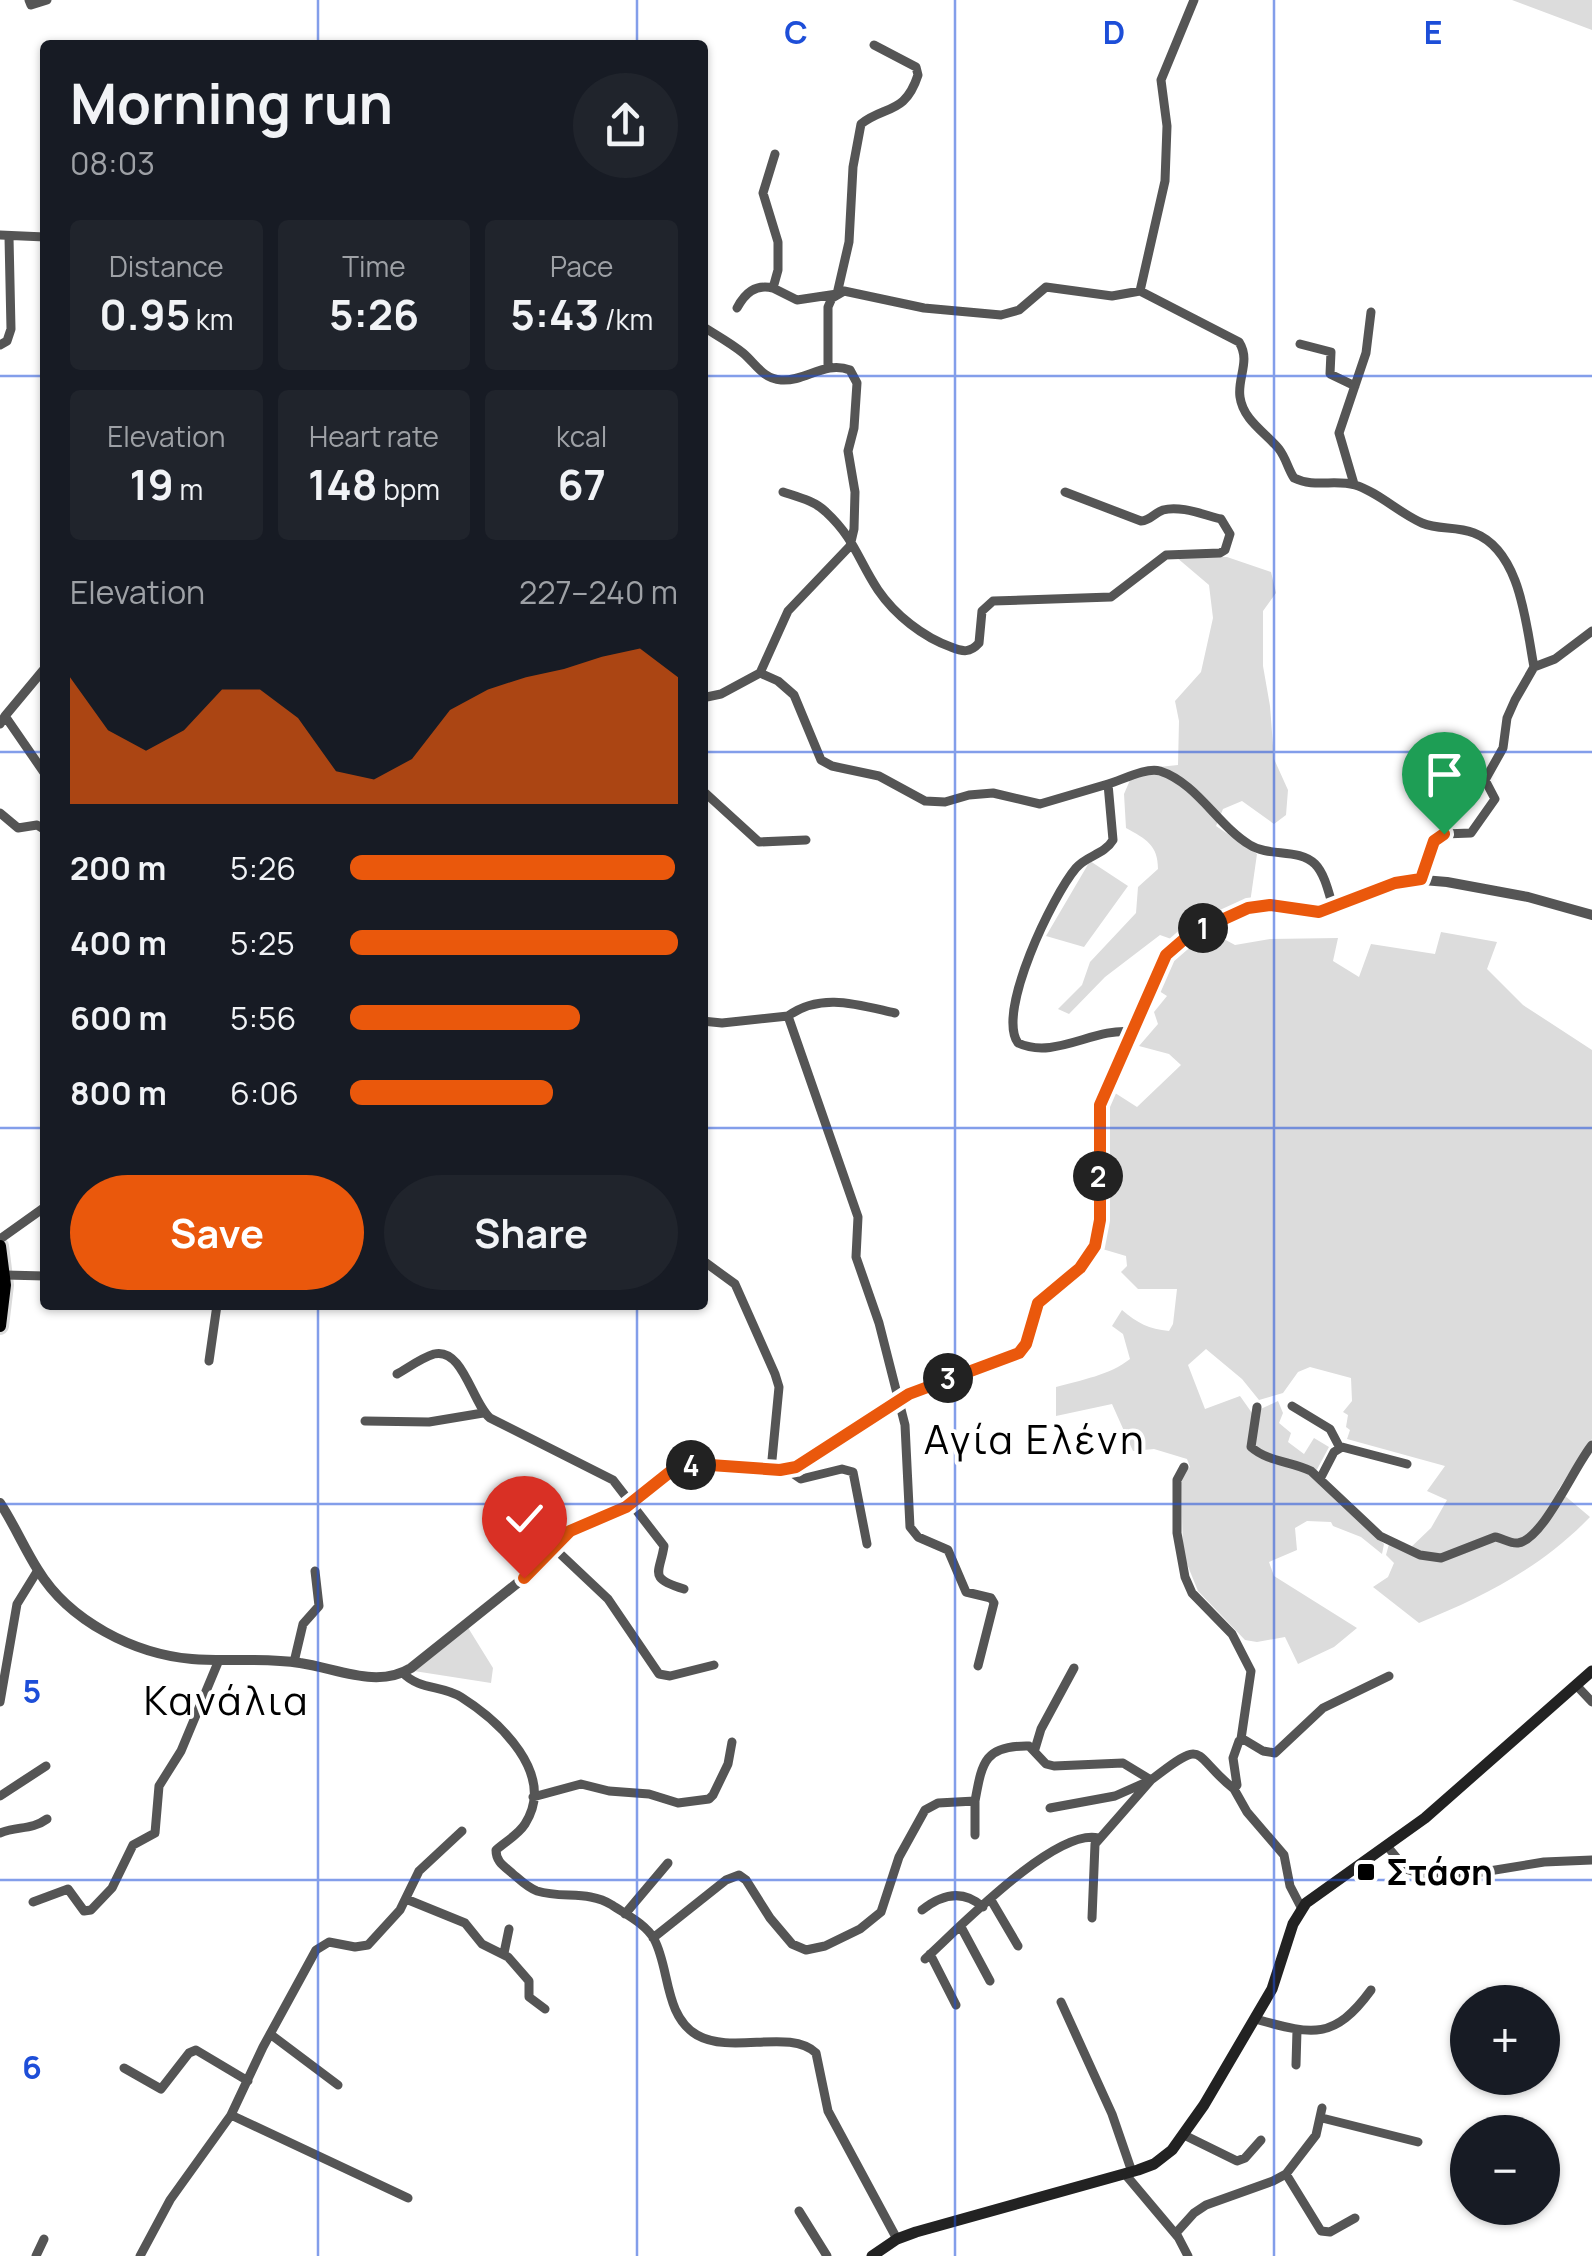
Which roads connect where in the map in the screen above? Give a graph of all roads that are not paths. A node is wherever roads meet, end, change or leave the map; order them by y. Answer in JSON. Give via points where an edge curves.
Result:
{"nodes":[{"id":1,"x":29,"y":0,"type":"edge"},
{"id":2,"x":48,"y":0,"type":"edge"},
{"id":3,"x":1194,"y":0,"type":"edge"},
{"id":4,"x":874,"y":45,"type":"dead end"},
{"id":5,"x":775,"y":154,"type":"dead end"},
{"id":6,"x":4,"y":236,"type":"edge"},
{"id":7,"x":40,"y":236,"type":"edge"},
{"id":8,"x":772,"y":288,"type":"junction"},
{"id":9,"x":1140,"y":291,"type":"junction"},
{"id":10,"x":838,"y":294,"type":"junction"},
{"id":11,"x":737,"y":308,"type":"dead end"},
{"id":12,"x":1371,"y":312,"type":"dead end"},
{"id":13,"x":708,"y":330,"type":"edge"},
{"id":14,"x":1300,"y":344,"type":"dead end"},
{"id":15,"x":0,"y":346,"type":"edge"},
{"id":16,"x":828,"y":367,"type":"junction"},
{"id":17,"x":1355,"y":386,"type":"junction"},
{"id":18,"x":1354,"y":484,"type":"junction"},
{"id":19,"x":784,"y":492,"type":"dead end"},
{"id":20,"x":1065,"y":492,"type":"dead end"},
{"id":21,"x":852,"y":540,"type":"junction"},
{"id":22,"x":1592,"y":632,"type":"edge"},
{"id":23,"x":1534,"y":667,"type":"junction"},
{"id":24,"x":760,"y":673,"type":"junction"},
{"id":25,"x":40,"y":674,"type":"edge"},
{"id":26,"x":708,"y":697,"type":"edge"},
{"id":27,"x":3,"y":720,"type":"edge"},
{"id":28,"x":40,"y":768,"type":"edge"},
{"id":29,"x":1108,"y":784,"type":"junction"},
{"id":30,"x":708,"y":795,"type":"edge"},
{"id":31,"x":0,"y":813,"type":"edge"},
{"id":32,"x":40,"y":827,"type":"edge"},
{"id":33,"x":806,"y":840,"type":"dead end"},
{"id":34,"x":1421,"y":879,"type":"junction"},
{"id":35,"x":1333,"y":907,"type":"junction"},
{"id":36,"x":1592,"y":915,"type":"edge"},
{"id":37,"x":895,"y":1014,"type":"dead end"},
{"id":38,"x":788,"y":1016,"type":"junction"},
{"id":39,"x":708,"y":1021,"type":"edge"},
{"id":40,"x":1132,"y":1032,"type":"junction"},
{"id":41,"x":40,"y":1210,"type":"edge"},
{"id":42,"x":0,"y":1243,"type":"edge"},
{"id":43,"x":708,"y":1264,"type":"edge"},
{"id":44,"x":4,"y":1275,"type":"junction"},
{"id":45,"x":40,"y":1276,"type":"edge"},
{"id":46,"x":216,"y":1310,"type":"edge"},
{"id":47,"x":0,"y":1326,"type":"edge"},
{"id":48,"x":209,"y":1361,"type":"dead end"},
{"id":49,"x":397,"y":1374,"type":"dead end"},
{"id":50,"x":899,"y":1400,"type":"junction"},
{"id":51,"x":1257,"y":1406,"type":"dead end"},
{"id":52,"x":1292,"y":1406,"type":"dead end"},
{"id":53,"x":483,"y":1412,"type":"junction"},
{"id":54,"x":365,"y":1421,"type":"dead end"},
{"id":55,"x":1592,"y":1445,"type":"edge"},
{"id":56,"x":1340,"y":1448,"type":"junction"},
{"id":57,"x":1407,"y":1464,"type":"dead end"},
{"id":58,"x":1184,"y":1467,"type":"dead end"},
{"id":59,"x":771,"y":1470,"type":"junction"},
{"id":60,"x":788,"y":1470,"type":"junction"},
{"id":61,"x":1320,"y":1479,"type":"junction"},
{"id":62,"x":0,"y":1503,"type":"edge"},
{"id":63,"x":632,"y":1503,"type":"junction"},
{"id":64,"x":867,"y":1544,"type":"dead end"},
{"id":65,"x":555,"y":1548,"type":"junction"},
{"id":66,"x":38,"y":1570,"type":"junction"},
{"id":67,"x":314,"y":1571,"type":"dead end"},
{"id":68,"x":684,"y":1589,"type":"dead end"},
{"id":69,"x":220,"y":1660,"type":"junction"},
{"id":70,"x":294,"y":1662,"type":"junction"},
{"id":71,"x":714,"y":1665,"type":"dead end"},
{"id":72,"x":978,"y":1666,"type":"dead end"},
{"id":73,"x":1074,"y":1668,"type":"dead end"},
{"id":74,"x":1592,"y":1670,"type":"edge"},
{"id":75,"x":404,"y":1673,"type":"junction"},
{"id":76,"x":1389,"y":1676,"type":"dead end"},
{"id":77,"x":1576,"y":1685,"type":"junction"},
{"id":78,"x":0,"y":1702,"type":"edge"},
{"id":79,"x":1592,"y":1702,"type":"edge"},
{"id":80,"x":1241,"y":1739,"type":"junction"},
{"id":81,"x":732,"y":1742,"type":"dead end"},
{"id":82,"x":1035,"y":1750,"type":"junction"},
{"id":83,"x":46,"y":1766,"type":"dead end"},
{"id":84,"x":1152,"y":1780,"type":"junction"},
{"id":85,"x":1234,"y":1788,"type":"junction"},
{"id":86,"x":0,"y":1796,"type":"edge"},
{"id":87,"x":533,"y":1797,"type":"junction"},
{"id":88,"x":975,"y":1801,"type":"junction"},
{"id":89,"x":1050,"y":1808,"type":"dead end"},
{"id":90,"x":47,"y":1819,"type":"dead end"},
{"id":91,"x":462,"y":1831,"type":"dead end"},
{"id":92,"x":0,"y":1833,"type":"edge"},
{"id":93,"x":975,"y":1835,"type":"dead end"},
{"id":94,"x":1098,"y":1838,"type":"junction"},
{"id":95,"x":1387,"y":1846,"type":"junction"},
{"id":96,"x":1592,"y":1860,"type":"edge"},
{"id":97,"x":668,"y":1863,"type":"dead end"},
{"id":98,"x":406,"y":1899,"type":"junction"},
{"id":99,"x":33,"y":1902,"type":"dead end"},
{"id":100,"x":987,"y":1904,"type":"junction"},
{"id":101,"x":1302,"y":1908,"type":"junction"},
{"id":102,"x":922,"y":1910,"type":"dead end"},
{"id":103,"x":625,"y":1914,"type":"junction"},
{"id":104,"x":1092,"y":1918,"type":"dead end"},
{"id":105,"x":960,"y":1927,"type":"junction"},
{"id":106,"x":509,"y":1929,"type":"dead end"},
{"id":107,"x":653,"y":1938,"type":"junction"},
{"id":108,"x":1018,"y":1946,"type":"dead end"},
{"id":109,"x":504,"y":1954,"type":"junction"},
{"id":110,"x":990,"y":1981,"type":"dead end"},
{"id":111,"x":1370,"y":1990,"type":"dead end"},
{"id":112,"x":1061,"y":2002,"type":"dead end"},
{"id":113,"x":956,"y":2004,"type":"dead end"},
{"id":114,"x":545,"y":2009,"type":"dead end"},
{"id":115,"x":1255,"y":2019,"type":"junction"},
{"id":116,"x":1298,"y":2030,"type":"junction"},
{"id":117,"x":270,"y":2034,"type":"junction"},
{"id":118,"x":1296,"y":2064,"type":"dead end"},
{"id":119,"x":124,"y":2068,"type":"dead end"},
{"id":120,"x":248,"y":2081,"type":"junction"},
{"id":121,"x":338,"y":2085,"type":"dead end"},
{"id":122,"x":231,"y":2114,"type":"junction"},
{"id":123,"x":1184,"y":2136,"type":"junction"},
{"id":124,"x":1261,"y":2140,"type":"dead end"},
{"id":125,"x":1418,"y":2142,"type":"dead end"},
{"id":126,"x":1129,"y":2173,"type":"junction"},
{"id":127,"x":1286,"y":2174,"type":"junction"},
{"id":128,"x":408,"y":2198,"type":"dead end"},
{"id":129,"x":799,"y":2211,"type":"dead end"},
{"id":130,"x":1355,"y":2218,"type":"dead end"},
{"id":131,"x":1176,"y":2232,"type":"junction"},
{"id":132,"x":44,"y":2239,"type":"dead end"},
{"id":133,"x":897,"y":2239,"type":"junction"},
{"id":134,"x":36,"y":2256,"type":"edge"},
{"id":135,"x":140,"y":2256,"type":"edge"},
{"id":136,"x":827,"y":2256,"type":"edge"},
{"id":137,"x":872,"y":2256,"type":"edge"},
{"id":138,"x":1185,"y":2256,"type":"edge"}],
"edges":[{"from":1,"to":2,"type":"street"},
{"from":3,"to":9,"type":"street","via":[[1161,80],[1168,126],[1165,181]]},
{"from":4,"to":10,"type":"street","via":[[916,67],[918,75],[894,110],[861,124]]},
{"from":5,"to":8,"type":"street","via":[[763,193],[778,242]]},
{"from":6,"to":7,"type":"street"},
{"from":6,"to":15,"type":"street","via":[[11,329]]},
{"from":8,"to":10,"type":"street","via":[[797,300]]},
{"from":8,"to":11,"type":"street","via":[[749,292]]},
{"from":9,"to":10,"type":"street","via":[[1112,296],[1046,287],[1020,310],[1001,315],[924,308],[851,290]]},
{"from":9,"to":18,"type":"street","via":[[1240,342],[1242,404],[1282,452],[1294,478]]},
{"from":10,"to":16,"type":"street","via":[[828,307]]},
{"from":12,"to":17,"type":"street"},
{"from":13,"to":16,"type":"street","via":[[774,379]]},
{"from":14,"to":17,"type":"street","via":[[1331,352],[1330,374]]},
{"from":16,"to":21,"type":"street","via":[[850,370],[857,383],[848,451],[855,492]]},
{"from":17,"to":18,"type":"street","via":[[1339,433]]},
{"from":18,"to":23,"type":"street","via":[[1425,525],[1479,535],[1496,549],[1517,583]]},
{"from":19,"to":21,"type":"street","via":[[818,506]]},
{"from":20,"to":21,"type":"street","via":[[1141,521],[1173,509],[1222,518],[1229,527],[1226,548],[1163,557],[1111,597],[993,601],[982,611],[978,643],[967,652],[911,625],[878,590]]},
{"from":21,"to":24,"type":"street","via":[[788,611]]},
{"from":22,"to":23,"type":"street"},
{"from":23,"to":34,"type":"street","via":[[1485,780],[1494,801],[1469,835],[1438,837]]},
{"from":24,"to":26,"type":"street"},
{"from":24,"to":29,"type":"street","via":[[794,695],[821,760],[880,776],[925,801],[992,793],[1037,804]]},
{"from":25,"to":27,"type":"street"},
{"from":27,"to":28,"type":"street"},
{"from":29,"to":35,"type":"street","via":[[1162,772],[1249,844],[1314,864]]},
{"from":29,"to":40,"type":"street","via":[[1113,840],[1076,868],[1041,925],[1012,1030],[1029,1047]]},
{"from":30,"to":33,"type":"street","via":[[759,842]]},
{"from":31,"to":32,"type":"street","via":[[18,828]]},
{"from":34,"to":35,"type":"street"},
{"from":34,"to":36,"type":"street"},
{"from":35,"to":40,"type":"street","via":[[1313,912],[1256,906],[1182,940],[1159,965]]},
{"from":37,"to":38,"type":"street","via":[[821,1002]]},
{"from":38,"to":39,"type":"street"},
{"from":38,"to":50,"type":"street","via":[[855,1206],[856,1257]]},
{"from":40,"to":50,"type":"street","via":[[1098,1112],[1100,1220],[1090,1256],[1038,1303],[1019,1353]]},
{"from":41,"to":42,"type":"street"},
{"from":42,"to":44,"type":"main road"},
{"from":43,"to":59,"type":"street","via":[[742,1295],[779,1387]]},
{"from":44,"to":45,"type":"street"},
{"from":44,"to":47,"type":"main road"},
{"from":46,"to":48,"type":"street"},
{"from":49,"to":53,"type":"street","via":[[446,1354]]},
{"from":50,"to":60,"type":"street"},
{"from":50,"to":72,"type":"street","via":[[908,1442],[910,1527],[946,1549],[966,1592],[994,1603]]},
{"from":51,"to":61,"type":"street","via":[[1251,1447]]},
{"from":52,"to":56,"type":"street","via":[[1330,1428]]},
{"from":53,"to":54,"type":"street","via":[[429,1422]]},
{"from":53,"to":63,"type":"street","via":[[613,1480]]},
{"from":55,"to":61,"type":"street","via":[[1526,1540],[1515,1544],[1495,1537],[1441,1558],[1380,1536]]},
{"from":56,"to":57,"type":"street"},
{"from":56,"to":61,"type":"street"},
{"from":58,"to":80,"type":"street","via":[[1177,1480],[1177,1532],[1185,1577],[1232,1634],[1251,1671]]},
{"from":59,"to":60,"type":"street"},
{"from":59,"to":63,"type":"street","via":[[675,1468]]},
{"from":60,"to":64,"type":"street","via":[[800,1479],[852,1472]]},
{"from":62,"to":66,"type":"street"},
{"from":63,"to":65,"type":"street","via":[[574,1529]]},
{"from":63,"to":68,"type":"street","via":[[664,1546],[660,1576]]},
{"from":65,"to":71,"type":"street","via":[[608,1599],[659,1674]]},
{"from":65,"to":75,"type":"street"},
{"from":66,"to":69,"type":"street","via":[[60,1597],[107,1633],[164,1656]]},
{"from":66,"to":78,"type":"street","via":[[17,1604]]},
{"from":67,"to":70,"type":"street","via":[[318,1609],[303,1624]]},
{"from":69,"to":70,"type":"street"},
{"from":69,"to":99,"type":"street","via":[[158,1786],[155,1833],[133,1846],[112,1888],[91,1910],[84,1911],[68,1889]]},
{"from":70,"to":75,"type":"street","via":[[380,1679]]},
{"from":73,"to":82,"type":"street"},
{"from":74,"to":77,"type":"main road"},
{"from":75,"to":87,"type":"street","via":[[462,1698],[512,1738],[528,1766]]},
{"from":76,"to":80,"type":"street","via":[[1334,1700],[1276,1753]]},
{"from":77,"to":79,"type":"street"},
{"from":77,"to":95,"type":"main road"},
{"from":80,"to":85,"type":"street","via":[[1232,1758]]},
{"from":81,"to":87,"type":"street","via":[[715,1792],[704,1800],[678,1803],[582,1784]]},
{"from":82,"to":84,"type":"street","via":[[1051,1766],[1122,1763]]},
{"from":82,"to":88,"type":"street","via":[[1023,1746],[990,1755]]},
{"from":83,"to":86,"type":"street"},
{"from":84,"to":85,"type":"street","via":[[1197,1754]]},
{"from":84,"to":89,"type":"street","via":[[1115,1796]]},
{"from":84,"to":94,"type":"street"},
{"from":85,"to":101,"type":"street","via":[[1284,1855]]},
{"from":87,"to":103,"type":"street","via":[[522,1830],[496,1850],[499,1862],[534,1890],[595,1897]]},
{"from":88,"to":93,"type":"street"},
{"from":88,"to":107,"type":"street","via":[[928,1808],[896,1862],[884,1908],[832,1944],[806,1950],[792,1944],[741,1876],[726,1880]]},
{"from":90,"to":92,"type":"street"},
{"from":91,"to":98,"type":"street","via":[[423,1866]]},
{"from":94,"to":100,"type":"street","via":[[1054,1848]]},
{"from":94,"to":104,"type":"street"},
{"from":95,"to":96,"type":"street","via":[[1406,1869],[1424,1876]]},
{"from":95,"to":101,"type":"main road"},
{"from":97,"to":103,"type":"street"},
{"from":98,"to":109,"type":"street","via":[[464,1924],[482,1944]]},
{"from":98,"to":117,"type":"street","via":[[368,1945],[329,1942],[316,1950]]},
{"from":100,"to":102,"type":"street","via":[[958,1895]]},
{"from":100,"to":105,"type":"street"},
{"from":100,"to":108,"type":"street"},
{"from":101,"to":115,"type":"main road"},
{"from":103,"to":107,"type":"street"},
{"from":105,"to":110,"type":"street"},
{"from":105,"to":113,"type":"street","via":[[928,1956]]},
{"from":106,"to":109,"type":"street"},
{"from":107,"to":133,"type":"street","via":[[674,2006],[694,2033],[732,2044],[794,2042],[816,2052],[828,2111]]},
{"from":109,"to":114,"type":"street","via":[[528,1980],[529,1997]]},
{"from":111,"to":116,"type":"street","via":[[1348,2018],[1324,2029]]},
{"from":112,"to":126,"type":"street","via":[[1112,2114]]},
{"from":115,"to":116,"type":"street"},
{"from":115,"to":123,"type":"main road"},
{"from":116,"to":118,"type":"street"},
{"from":117,"to":120,"type":"street"},
{"from":117,"to":121,"type":"street"},
{"from":119,"to":120,"type":"street","via":[[161,2089],[196,2050]]},
{"from":120,"to":122,"type":"street"},
{"from":122,"to":128,"type":"street"},
{"from":122,"to":135,"type":"street"},
{"from":123,"to":124,"type":"street","via":[[1237,2161]]},
{"from":123,"to":126,"type":"main road","via":[[1160,2160]]},
{"from":125,"to":127,"type":"street","via":[[1322,2113],[1306,2150]]},
{"from":126,"to":131,"type":"street"},
{"from":126,"to":133,"type":"main road"},
{"from":127,"to":130,"type":"street","via":[[1321,2231]]},
{"from":127,"to":131,"type":"street","via":[[1206,2204]]},
{"from":129,"to":136,"type":"street"},
{"from":131,"to":138,"type":"street"},
{"from":132,"to":134,"type":"street"},
{"from":133,"to":137,"type":"main road"}]}
